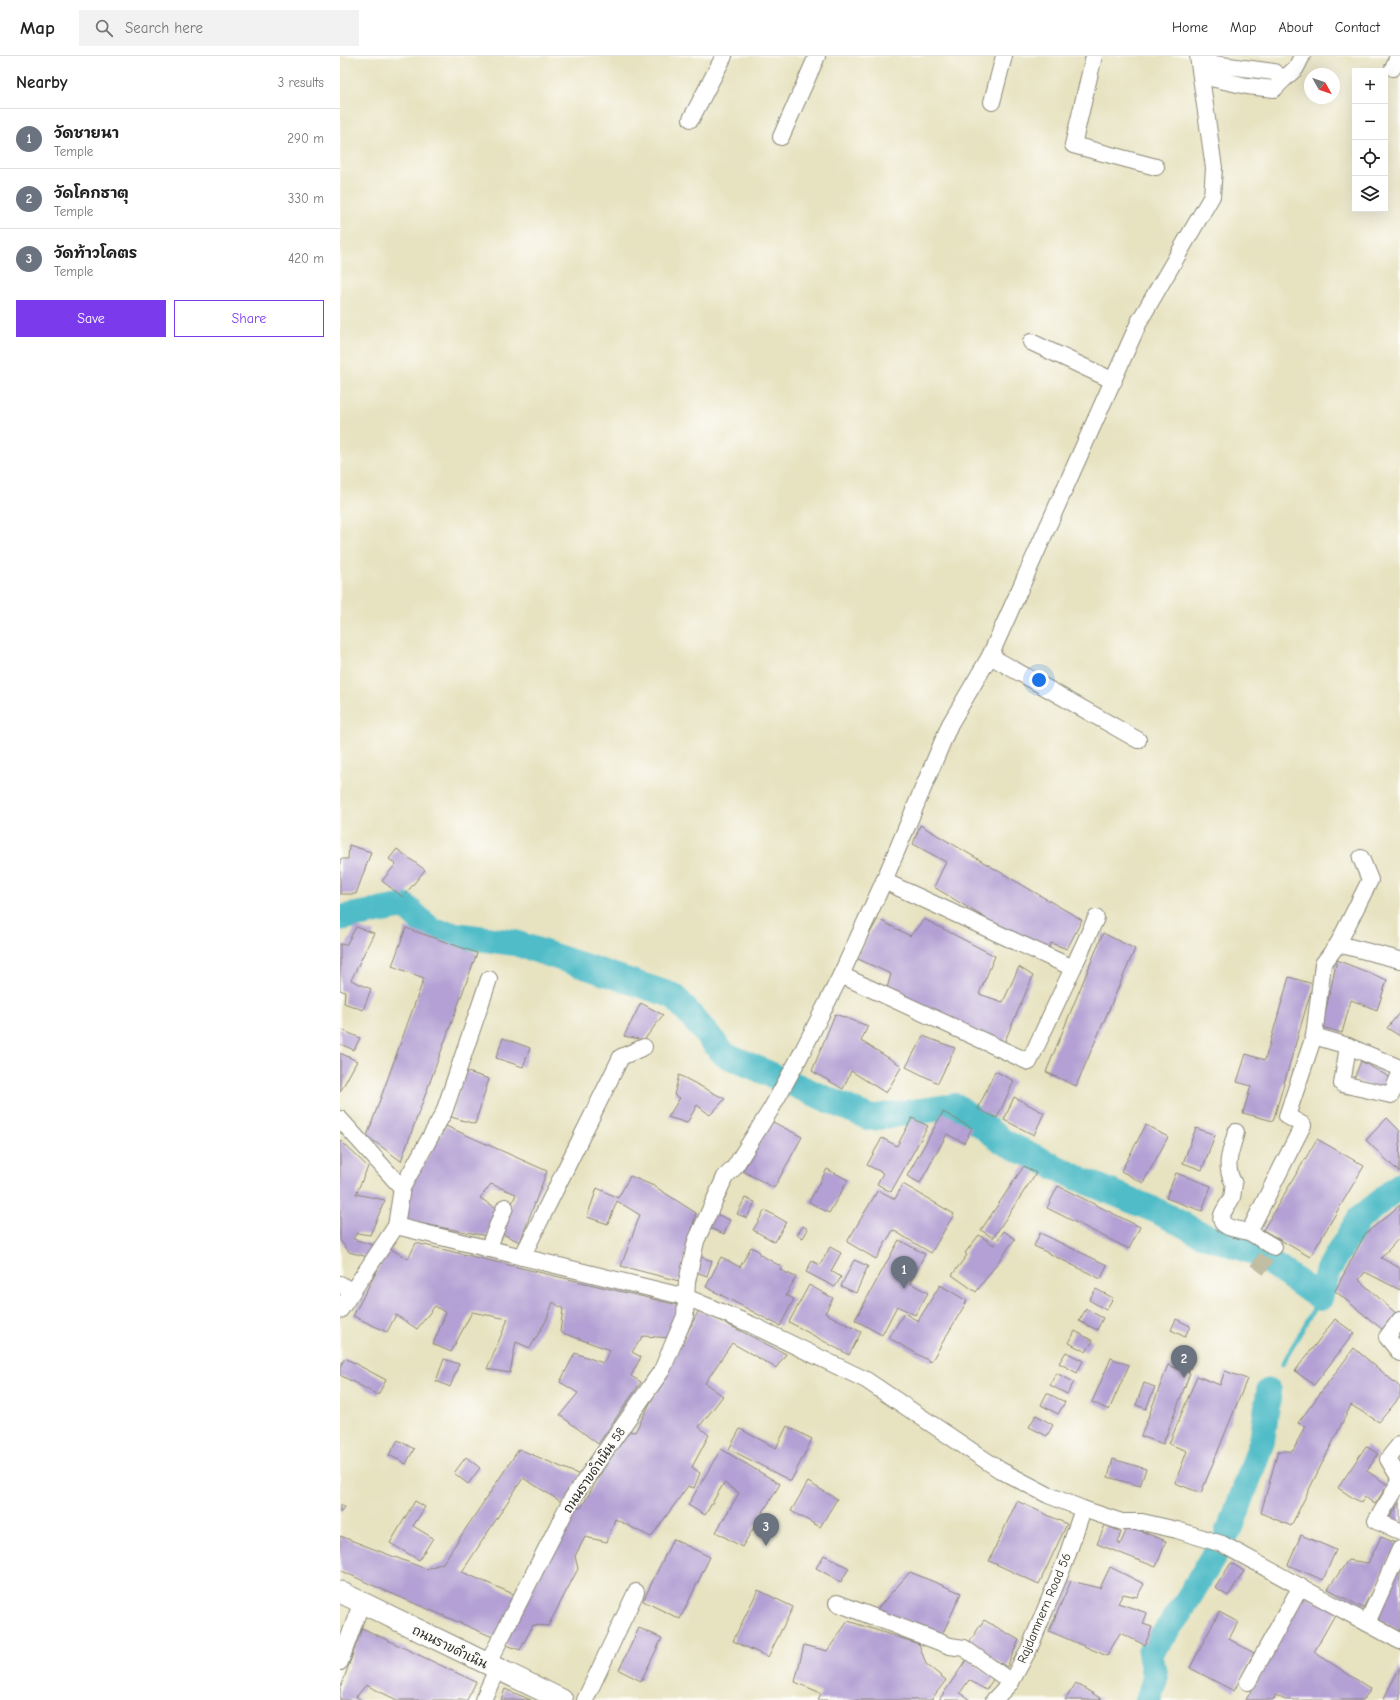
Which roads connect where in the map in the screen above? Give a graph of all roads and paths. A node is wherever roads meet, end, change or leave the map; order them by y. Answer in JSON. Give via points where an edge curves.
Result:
{"nodes":[{"id":1,"x":724,"y":56,"type":"edge"},
{"id":2,"x":817,"y":56,"type":"edge"},
{"id":3,"x":1004,"y":56,"type":"edge"},
{"id":4,"x":1094,"y":56,"type":"edge"},
{"id":5,"x":1302,"y":56,"type":"edge"},
{"id":6,"x":1199,"y":65,"type":"edge"},
{"id":7,"x":992,"y":102,"type":"dead end"},
{"id":8,"x":691,"y":119,"type":"dead end"},
{"id":9,"x":781,"y":137,"type":"dead end"},
{"id":10,"x":1156,"y":167,"type":"dead end"},
{"id":11,"x":1031,"y":342,"type":"dead end"},
{"id":12,"x":1114,"y":381,"type":"junction"},
{"id":13,"x":990,"y":656,"type":"junction"},
{"id":14,"x":1138,"y":740,"type":"dead end"},
{"id":15,"x":1361,"y":858,"type":"dead end"},
{"id":16,"x":884,"y":881,"type":"junction"},
{"id":17,"x":1096,"y":918,"type":"dead end"},
{"id":18,"x":1338,"y":944,"type":"junction"},
{"id":19,"x":1400,"y":960,"type":"edge"},
{"id":20,"x":1073,"y":968,"type":"junction"},
{"id":21,"x":841,"y":975,"type":"junction"},
{"id":22,"x":488,"y":979,"type":"dead end"},
{"id":23,"x":1314,"y":1036,"type":"junction"},
{"id":24,"x":1348,"y":1046,"type":"junction"},
{"id":25,"x":644,"y":1047,"type":"dead end"},
{"id":26,"x":1400,"y":1068,"type":"edge"},
{"id":27,"x":1400,"y":1074,"type":"edge"},
{"id":28,"x":1395,"y":1100,"type":"edge"},
{"id":29,"x":340,"y":1119,"type":"edge"},
{"id":30,"x":1236,"y":1132,"type":"dead end"},
{"id":31,"x":402,"y":1188,"type":"junction"},
{"id":32,"x":505,"y":1207,"type":"dead end"},
{"id":33,"x":396,"y":1226,"type":"junction"},
{"id":34,"x":1249,"y":1232,"type":"junction"},
{"id":35,"x":1274,"y":1247,"type":"dead end"},
{"id":36,"x":488,"y":1249,"type":"junction"},
{"id":37,"x":522,"y":1257,"type":"junction"},
{"id":38,"x":346,"y":1288,"type":"edge"},
{"id":39,"x":686,"y":1297,"type":"junction"},
{"id":40,"x":340,"y":1310,"type":"edge"},
{"id":41,"x":1400,"y":1320,"type":"edge"},
{"id":42,"x":1400,"y":1353,"type":"edge"},
{"id":43,"x":1400,"y":1444,"type":"edge"},
{"id":44,"x":1400,"y":1479,"type":"edge"},
{"id":45,"x":1400,"y":1482,"type":"edge"},
{"id":46,"x":1083,"y":1509,"type":"junction"},
{"id":47,"x":1400,"y":1531,"type":"edge"},
{"id":48,"x":1400,"y":1549,"type":"edge"},
{"id":49,"x":1301,"y":1586,"type":"junction"},
{"id":50,"x":340,"y":1592,"type":"edge"},
{"id":51,"x":636,"y":1592,"type":"dead end"},
{"id":52,"x":837,"y":1602,"type":"dead end"},
{"id":53,"x":361,"y":1604,"type":"junction"},
{"id":54,"x":1367,"y":1622,"type":"junction"},
{"id":55,"x":1400,"y":1641,"type":"edge"},
{"id":56,"x":340,"y":1662,"type":"edge"},
{"id":57,"x":492,"y":1667,"type":"junction"},
{"id":58,"x":1011,"y":1682,"type":"junction"},
{"id":59,"x":1248,"y":1682,"type":"dead end"},
{"id":60,"x":553,"y":1698,"type":"edge"},
{"id":61,"x":483,"y":1700,"type":"edge"},
{"id":62,"x":585,"y":1700,"type":"edge"},
{"id":63,"x":994,"y":1700,"type":"edge"}],
"edges":[{"from":1,"to":8,"type":"street"},
{"from":2,"to":9,"type":"street"},
{"from":3,"to":7,"type":"street"},
{"from":4,"to":10,"type":"street","via":[[1073,145]]},
{"from":5,"to":6,"type":"street","via":[[1296,68],[1274,89],[1247,86]]},
{"from":6,"to":12,"type":"street","name":"ถนนราขดำเนิน 58","via":[[1214,168],[1212,196],[1140,320]]},
{"from":11,"to":12,"type":"street"},
{"from":12,"to":13,"type":"street","name":"ถนนราขดำเนิน 58"},
{"from":13,"to":14,"type":"street"},
{"from":13,"to":16,"type":"street","name":"ถนนราขดำเนิน 58","via":[[950,724]]},
{"from":15,"to":18,"type":"street","via":[[1370,880]]},
{"from":16,"to":20,"type":"street"},
{"from":16,"to":21,"type":"street","name":"ถนนราขดำเนิน 58"},
{"from":17,"to":20,"type":"street"},
{"from":18,"to":19,"type":"street"},
{"from":18,"to":23,"type":"street","via":[[1323,964]]},
{"from":20,"to":21,"type":"street","via":[[1029,1062]]},
{"from":21,"to":39,"type":"street","name":"ถนนราขดำเนิน 58","via":[[771,1109],[734,1168],[725,1177],[696,1241]]},
{"from":22,"to":31,"type":"street","via":[[444,1112]]},
{"from":23,"to":24,"type":"street"},
{"from":23,"to":34,"type":"street","via":[[1287,1116],[1303,1125]]},
{"from":24,"to":26,"type":"street"},
{"from":24,"to":28,"type":"street","via":[[1342,1084]]},
{"from":25,"to":37,"type":"street","via":[[621,1056]]},
{"from":27,"to":28,"type":"street"},
{"from":29,"to":31,"type":"street"},
{"from":30,"to":34,"type":"street","via":[[1227,1166],[1234,1184],[1232,1197],[1222,1221],[1223,1224]]},
{"from":31,"to":33,"type":"street"},
{"from":32,"to":36,"type":"street"},
{"from":33,"to":36,"type":"street"},
{"from":33,"to":38,"type":"street"},
{"from":34,"to":35,"type":"street"},
{"from":36,"to":37,"type":"street"},
{"from":37,"to":39,"type":"street"},
{"from":38,"to":40,"type":"street"},
{"from":39,"to":46,"type":"street","via":[[752,1324],[866,1380],[1000,1470],[1048,1495]]},
{"from":39,"to":57,"type":"street","name":"ถนนราขดำเนิน 58","via":[[685,1316],[662,1370],[571,1500]]},
{"from":41,"to":42,"type":"street","via":[[1387,1337]]},
{"from":43,"to":44,"type":"street","via":[[1388,1459]]},
{"from":45,"to":47,"type":"street","via":[[1376,1521]]},
{"from":46,"to":49,"type":"street","via":[[1122,1522],[1149,1523],[1222,1544]]},
{"from":46,"to":58,"type":"street","name":"Rajdamnern Road 56","via":[[1065,1562],[1029,1649]]},
{"from":48,"to":54,"type":"street"},
{"from":49,"to":54,"type":"street"},
{"from":49,"to":59,"type":"street"},
{"from":50,"to":53,"type":"main road","name":"ถนนราขดำเนิน"},
{"from":51,"to":62,"type":"street"},
{"from":52,"to":58,"type":"street","via":[[950,1646],[964,1648]]},
{"from":53,"to":56,"type":"street"},
{"from":53,"to":57,"type":"main road","name":"ถนนราขดำเนิน"},
{"from":54,"to":55,"type":"street"},
{"from":57,"to":60,"type":"main road","name":"ถนนราขดำเนิน"},
{"from":57,"to":61,"type":"street","name":"ถนนราขดำเนิน 58"},
{"from":58,"to":63,"type":"street","name":"Rajdamnern Road 56"}]}
